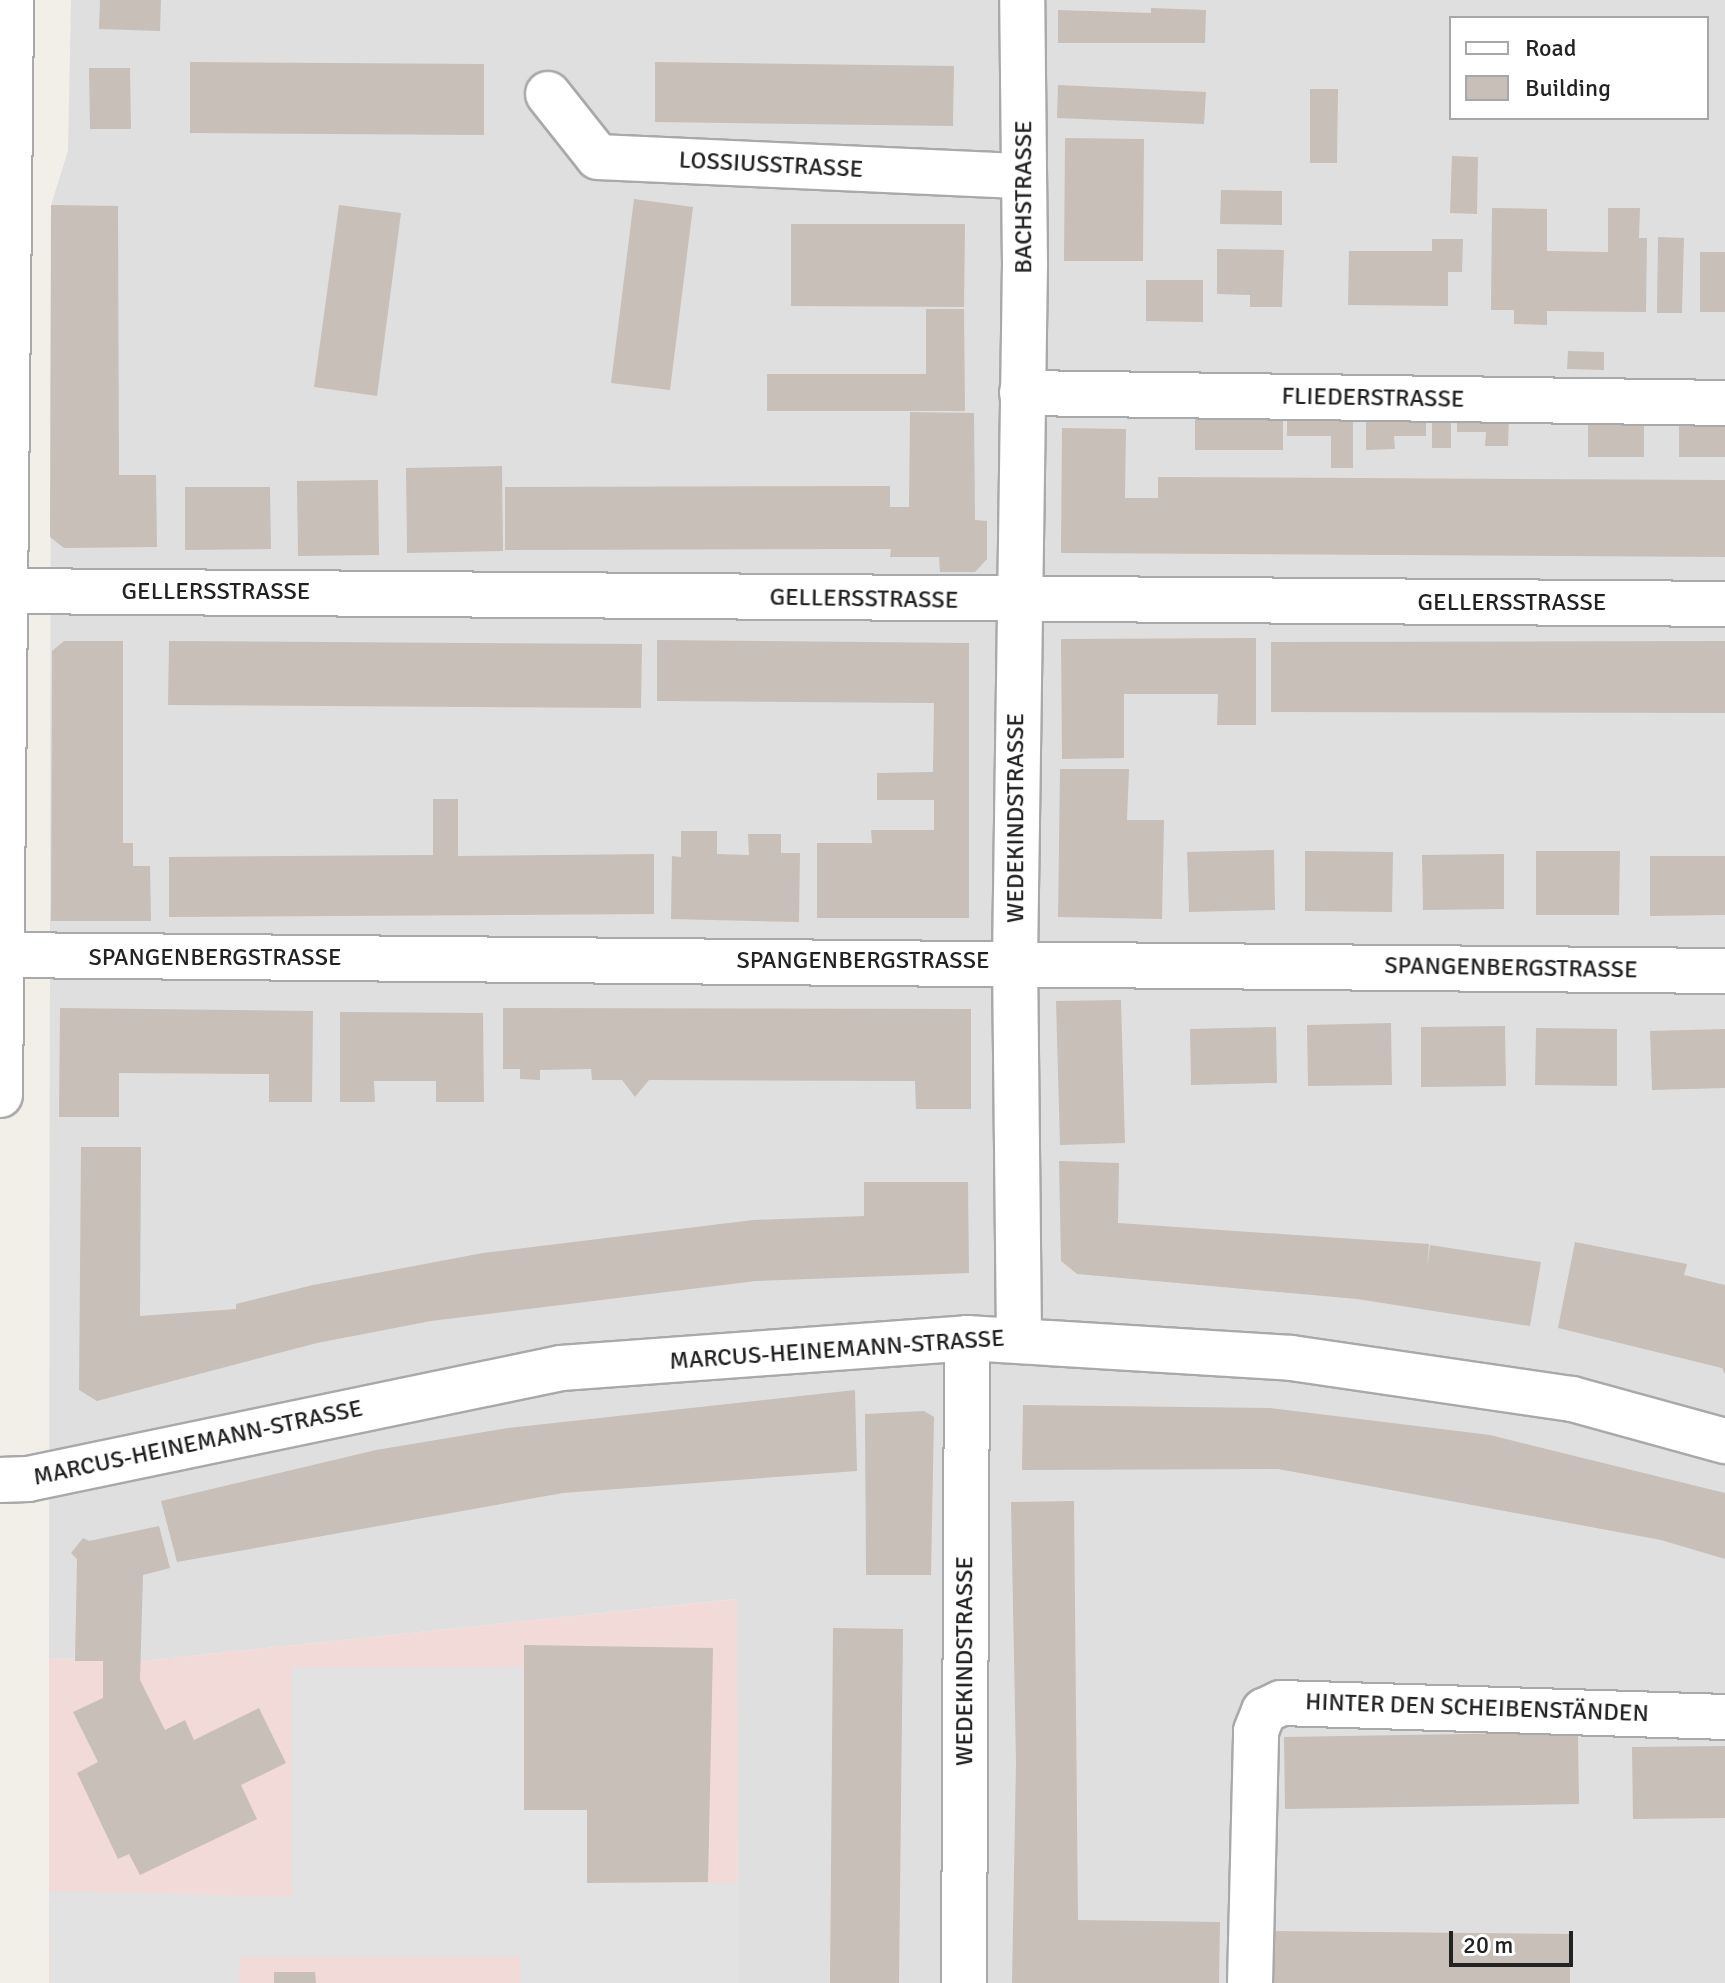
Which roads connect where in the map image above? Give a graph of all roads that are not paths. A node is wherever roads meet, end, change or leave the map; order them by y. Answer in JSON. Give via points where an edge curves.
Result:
{"nodes":[{"id":1,"x":11,"y":0,"type":"edge"},
{"id":2,"x":1022,"y":0,"type":"edge"},
{"id":3,"x":548,"y":94,"type":"dead end"},
{"id":4,"x":4,"y":166,"type":"edge"},
{"id":5,"x":1024,"y":176,"type":"junction"},
{"id":6,"x":1022,"y":393,"type":"junction"},
{"id":7,"x":1725,"y":403,"type":"edge"},
{"id":8,"x":4,"y":591,"type":"junction"},
{"id":9,"x":1017,"y":601,"type":"junction"},
{"id":10,"x":1725,"y":604,"type":"edge"},
{"id":11,"x":0,"y":955,"type":"edge"},
{"id":12,"x":1015,"y":961,"type":"junction"},
{"id":13,"x":1725,"y":971,"type":"edge"},
{"id":14,"x":0,"y":1095,"type":"edge"},
{"id":15,"x":967,"y":1338,"type":"junction"},
{"id":16,"x":1019,"y":1339,"type":"junction"},
{"id":17,"x":1725,"y":1441,"type":"edge"},
{"id":18,"x":0,"y":1480,"type":"edge"},
{"id":19,"x":1725,"y":1717,"type":"edge"},
{"id":20,"x":964,"y":1983,"type":"edge"},
{"id":21,"x":1250,"y":1983,"type":"edge"}],
"edges":[{"from":1,"to":4,"type":"street"},
{"from":2,"to":5,"type":"street","name":"BACHSTRASSE"},
{"from":3,"to":5,"type":"street","name":"LOSSIUSSTRASSE","via":[[598,157]]},
{"from":4,"to":8,"type":"street"},
{"from":5,"to":6,"type":"street","name":"BACHSTRASSE"},
{"from":6,"to":7,"type":"street","name":"FLIEDERSTRASSE"},
{"from":6,"to":9,"type":"street","name":"WEDEKINDSTRASSE"},
{"from":8,"to":9,"type":"street","name":"GELLERSSTRASSE"},
{"from":8,"to":11,"type":"street"},
{"from":9,"to":10,"type":"street","name":"GELLERSSTRASSE"},
{"from":9,"to":12,"type":"street","name":"WEDEKINDSTRASSE"},
{"from":11,"to":12,"type":"street","name":"SPANGENBERGSTRASSE"},
{"from":11,"to":14,"type":"street"},
{"from":12,"to":13,"type":"street","name":"SPANGENBERGSTRASSE"},
{"from":12,"to":16,"type":"street","name":"WEDEKINDSTRASSE"},
{"from":15,"to":16,"type":"street","name":"MARCUS-HEINEMANN-STRASSE"},
{"from":15,"to":18,"type":"street","name":"MARCUS-HEINEMANN-STRASSE","via":[[561,1368],[28,1479]]},
{"from":15,"to":20,"type":"street","name":"WEDEKINDSTRASSE"},
{"from":16,"to":17,"type":"street","name":"MARCUS-HEINEMANN-STRASSE","via":[[1291,1358],[1572,1399]]},
{"from":19,"to":21,"type":"street","name":"HINTER DEN SCHEIBENSTÄNDEN","via":[[1281,1703],[1264,1711],[1256,1731]]}]}
